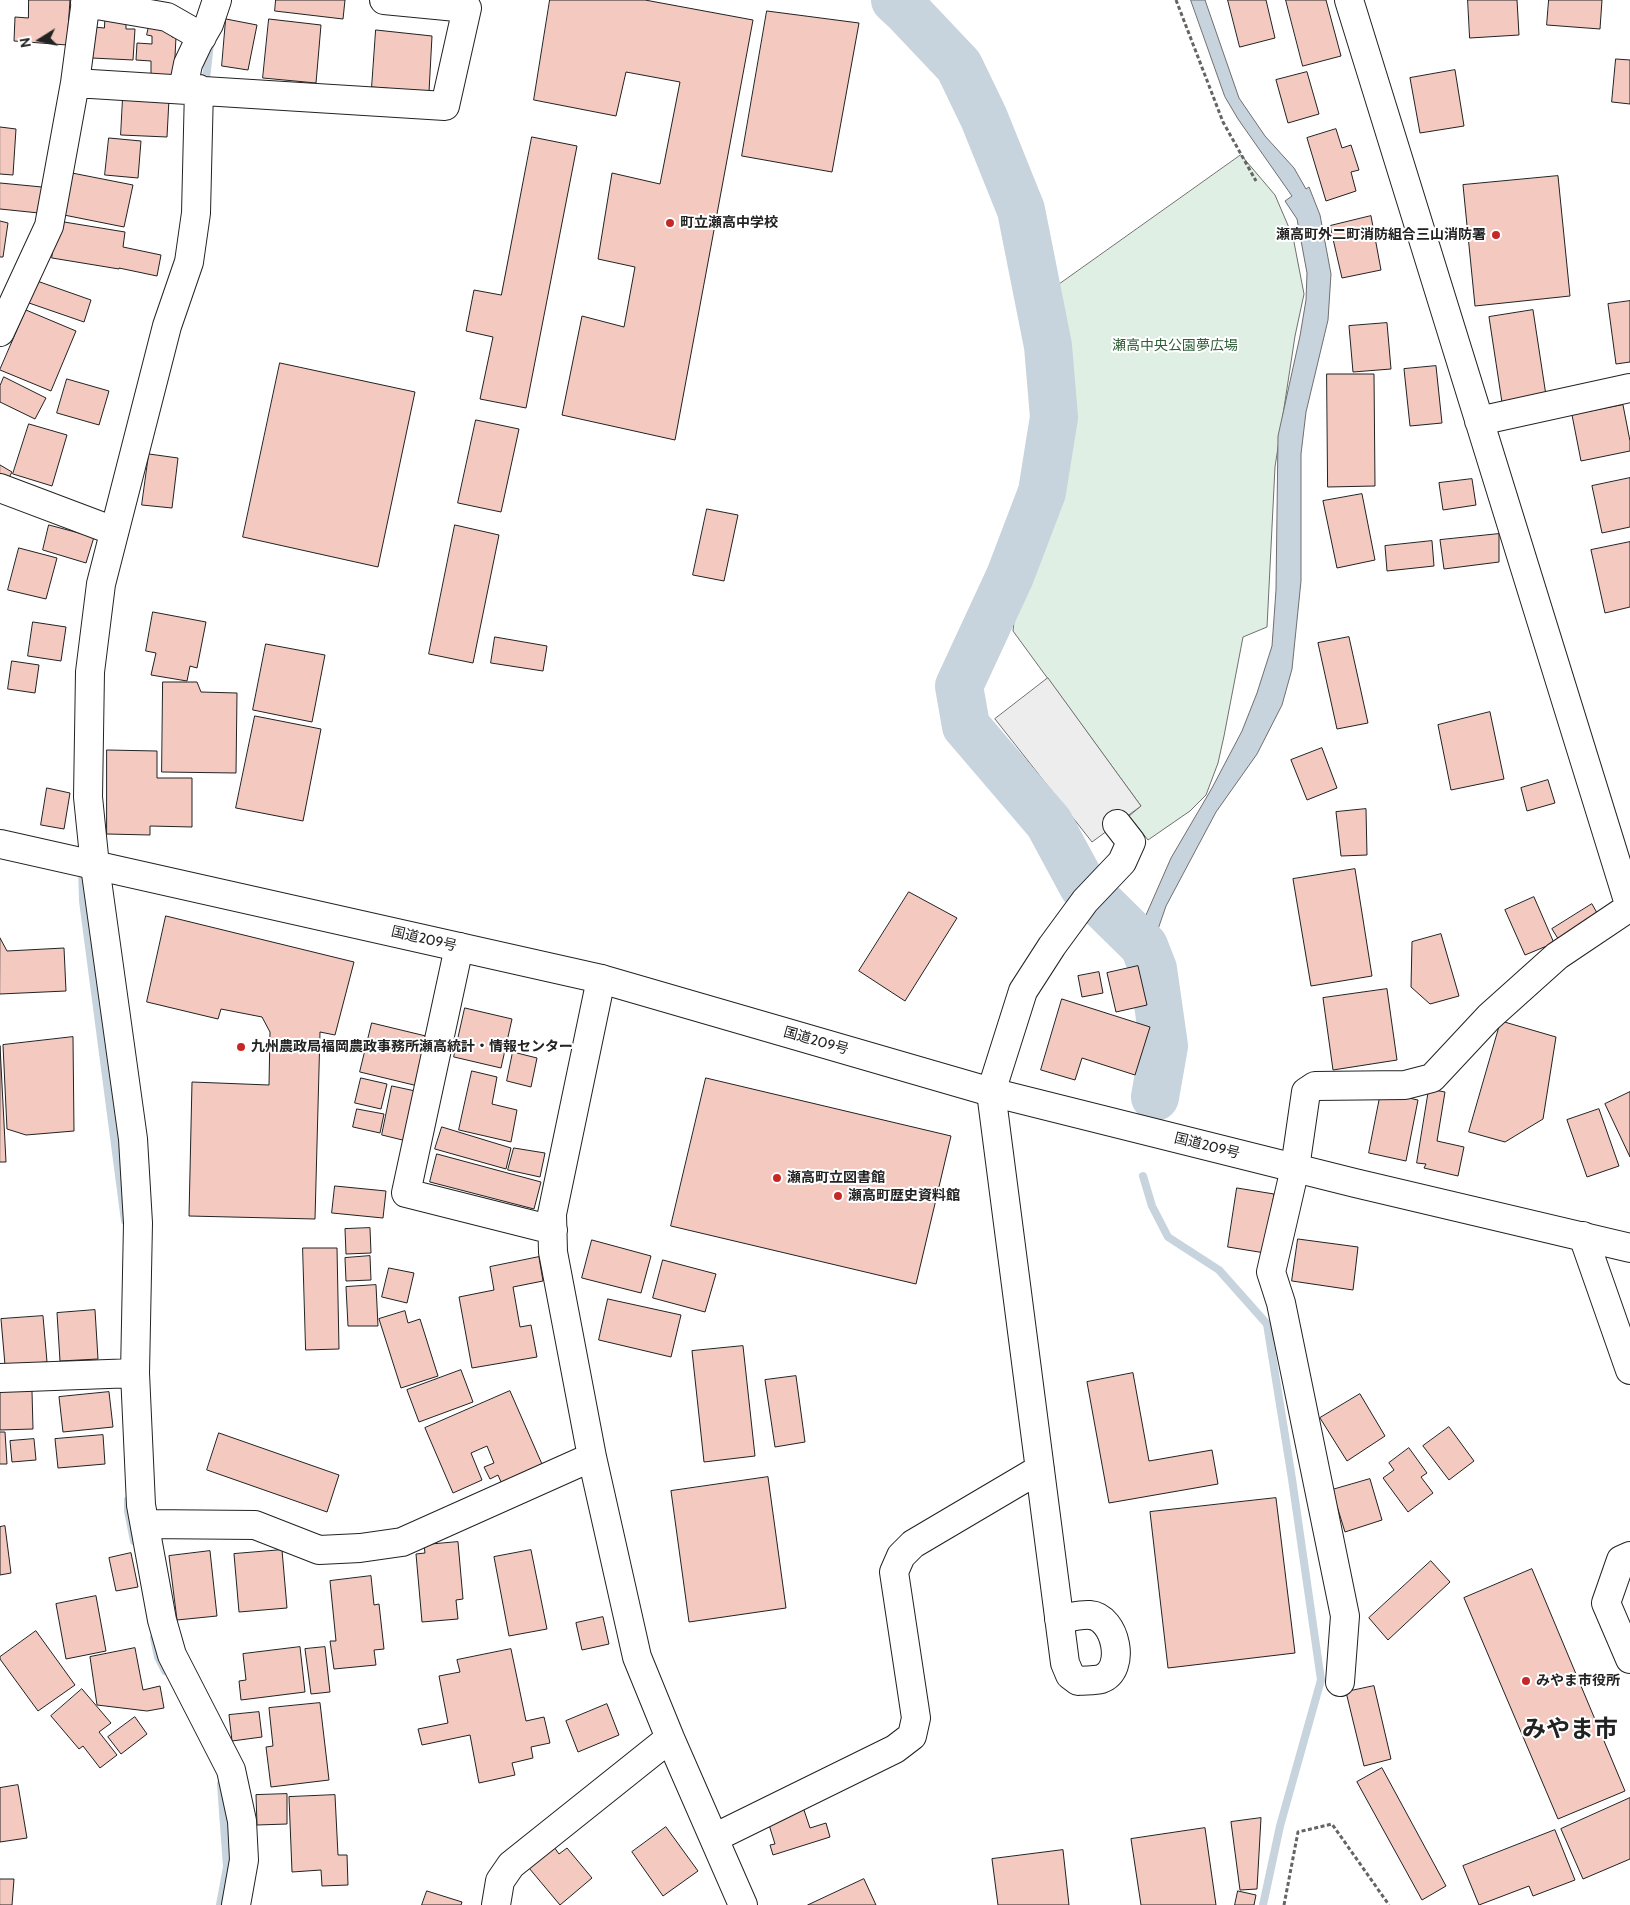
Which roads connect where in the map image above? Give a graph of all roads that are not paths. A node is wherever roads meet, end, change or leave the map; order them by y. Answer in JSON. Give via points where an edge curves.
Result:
{"nodes":[{"id":1,"x":217,"y":0,"type":"edge"},
{"id":2,"x":384,"y":0,"type":"edge"},
{"id":3,"x":1349,"y":0,"type":"edge"},
{"id":4,"x":85,"y":2,"type":"edge"},
{"id":5,"x":202,"y":37,"type":"junction"},
{"id":6,"x":74,"y":83,"type":"junction"},
{"id":7,"x":191,"y":89,"type":"junction"},
{"id":8,"x":0,"y":332,"type":"edge"},
{"id":9,"x":1630,"y":388,"type":"edge"},
{"id":10,"x":1479,"y":421,"type":"junction"},
{"id":11,"x":0,"y":488,"type":"edge"},
{"id":12,"x":114,"y":531,"type":"junction"},
{"id":13,"x":1117,"y":824,"type":"dead end"},
{"id":14,"x":0,"y":844,"type":"edge"},
{"id":15,"x":95,"y":866,"type":"junction"},
{"id":16,"x":1630,"y":907,"type":"edge"},
{"id":17,"x":459,"y":947,"type":"junction"},
{"id":18,"x":602,"y":979,"type":"junction"},
{"id":19,"x":991,"y":1092,"type":"junction"},
{"id":20,"x":1295,"y":1168,"type":"junction"},
{"id":21,"x":553,"y":1230,"type":"junction"},
{"id":22,"x":1583,"y":1236,"type":"junction"},
{"id":23,"x":1630,"y":1248,"type":"edge"},
{"id":24,"x":1630,"y":1370,"type":"edge"},
{"id":25,"x":135,"y":1373,"type":"junction"},
{"id":26,"x":0,"y":1378,"type":"edge"},
{"id":27,"x":592,"y":1457,"type":"junction"},
{"id":28,"x":1040,"y":1469,"type":"junction"},
{"id":29,"x":145,"y":1524,"type":"junction"},
{"id":30,"x":1630,"y":1556,"type":"edge"},
{"id":31,"x":1060,"y":1619,"type":"dead end"},
{"id":32,"x":1630,"y":1659,"type":"edge"},
{"id":33,"x":1340,"y":1682,"type":"dead end"},
{"id":34,"x":670,"y":1738,"type":"junction"},
{"id":35,"x":714,"y":1838,"type":"junction"},
{"id":36,"x":737,"y":1902,"type":"edge"},
{"id":37,"x":236,"y":1905,"type":"edge"},
{"id":38,"x":496,"y":1905,"type":"edge"}],
"edges":[{"from":1,"to":5,"type":"main road"},
{"from":2,"to":7,"type":"main road","via":[[467,8],[445,106]]},
{"from":3,"to":10,"type":"main road"},
{"from":4,"to":5,"type":"main road","via":[[167,17]]},
{"from":4,"to":6,"type":"main road"},
{"from":5,"to":7,"type":"main road","via":[[188,64]]},
{"from":6,"to":7,"type":"main road"},
{"from":6,"to":8,"type":"main road","via":[[49,226]]},
{"from":7,"to":12,"type":"main road","via":[[196,213],[189,262],[167,326]]},
{"from":9,"to":10,"type":"main road"},
{"from":10,"to":16,"type":"main road"},
{"from":11,"to":12,"type":"main road"},
{"from":12,"to":15,"type":"main road","via":[[101,584],[90,672],[88,796]]},
{"from":13,"to":19,"type":"main road","via":[[1131,842],[1122,862],[1085,902],[1023,991]]},
{"from":14,"to":15,"type":"main road","name":"国道209号"},
{"from":15,"to":17,"type":"main road","name":"国道209号"},
{"from":15,"to":25,"type":"main road","via":[[133,1139],[138,1223]]},
{"from":16,"to":20,"type":"main road","via":[[1557,956],[1489,1017],[1432,1078],[1405,1085],[1315,1086],[1306,1092]]},
{"from":17,"to":18,"type":"main road","name":"国道209号"},
{"from":17,"to":21,"type":"main road","via":[[406,1193]]},
{"from":18,"to":19,"type":"main road","name":"国道209号"},
{"from":18,"to":21,"type":"main road","via":[[552,1214]]},
{"from":19,"to":20,"type":"main road","name":"国道209号"},
{"from":19,"to":28,"type":"main road"},
{"from":20,"to":22,"type":"main road","name":"国道209号"},
{"from":20,"to":33,"type":"main road","via":[[1271,1272],[1281,1303],[1345,1616]]},
{"from":21,"to":27,"type":"main road","via":[[553,1252]]},
{"from":22,"to":23,"type":"main road","name":"国道209号"},
{"from":22,"to":24,"type":"main road"},
{"from":25,"to":26,"type":"main road"},
{"from":25,"to":29,"type":"main road"},
{"from":27,"to":29,"type":"main road","via":[[402,1542],[319,1550],[255,1525]]},
{"from":27,"to":34,"type":"main road","via":[[637,1657]]},
{"from":28,"to":31,"type":"main road"},
{"from":28,"to":35,"type":"main road","via":[[913,1544],[901,1556],[894,1572],[916,1718],[912,1736],[895,1749]]},
{"from":29,"to":37,"type":"main road","via":[[162,1620],[172,1654],[231,1770],[242,1821],[244,1860]]},
{"from":30,"to":32,"type":"main road","via":[[1621,1560],[1606,1604]]},
{"from":34,"to":35,"type":"main road"},
{"from":34,"to":38,"type":"main road","via":[[511,1865],[500,1881]]},
{"from":35,"to":36,"type":"main road"}]}
